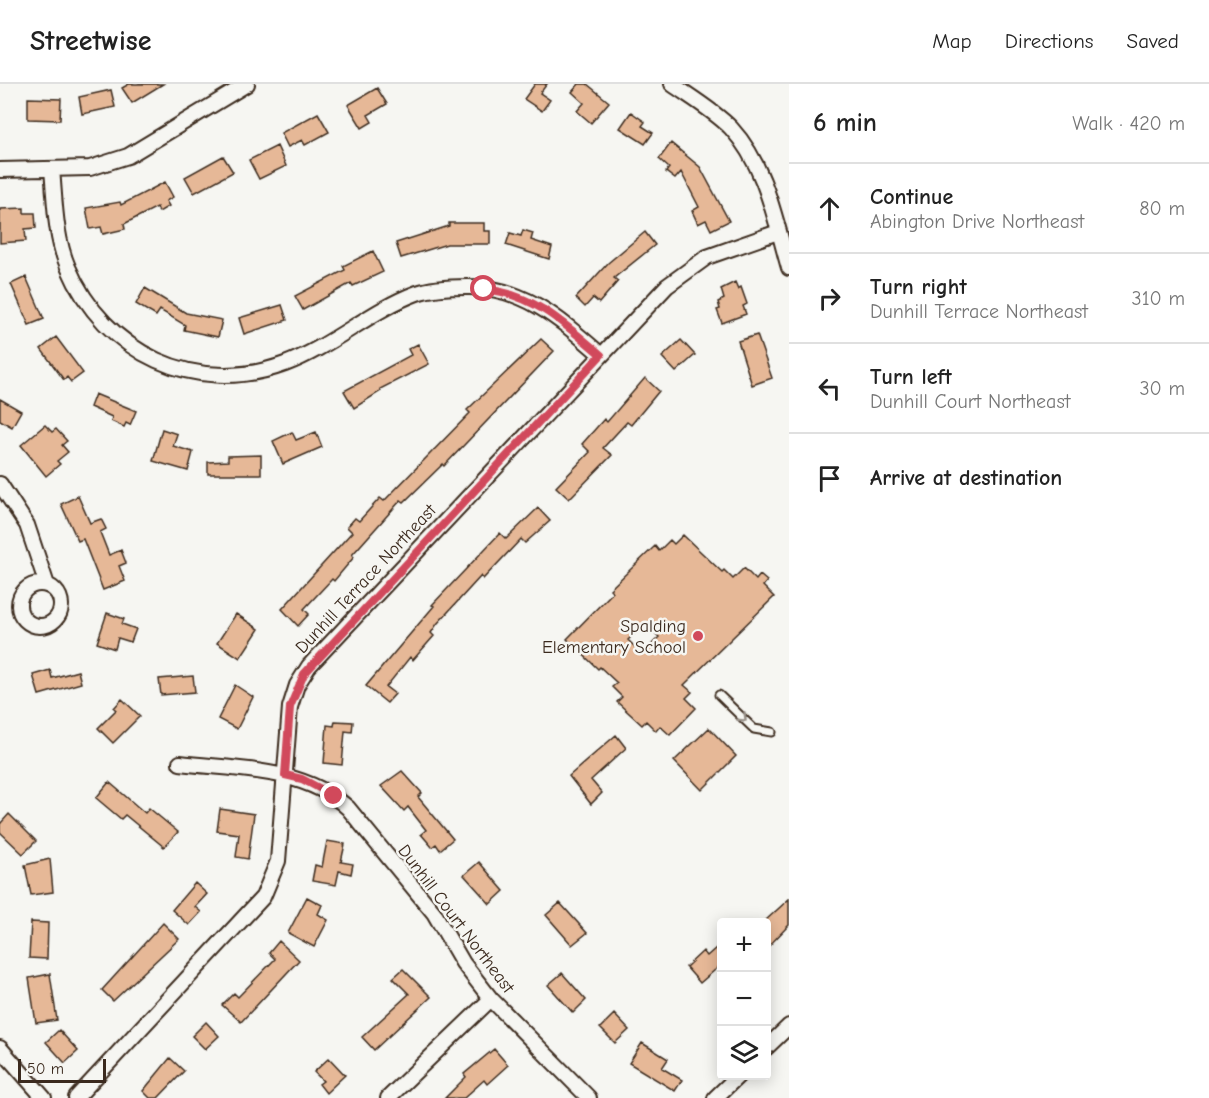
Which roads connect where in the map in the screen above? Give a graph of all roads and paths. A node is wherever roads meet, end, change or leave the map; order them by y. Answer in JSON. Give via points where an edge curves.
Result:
{"nodes":[{"id":1,"x":247,"y":84,"type":"edge"},
{"id":2,"x":672,"y":84,"type":"edge"},
{"id":3,"x":52,"y":169,"type":"junction"},
{"id":4,"x":0,"y":170,"type":"edge"},
{"id":5,"x":778,"y":232,"type":"junction"},
{"id":6,"x":789,"y":268,"type":"edge"},
{"id":7,"x":601,"y":355,"type":"junction"},
{"id":8,"x":0,"y":484,"type":"edge"},
{"id":9,"x":46,"y":585,"type":"dead end"},
{"id":10,"x":719,"y":695,"type":"dead end"},
{"id":11,"x":772,"y":732,"type":"dead end"},
{"id":12,"x":180,"y":763,"type":"dead end"},
{"id":13,"x":285,"y":775,"type":"junction"},
{"id":14,"x":491,"y":999,"type":"junction"},
{"id":15,"x":789,"y":1026,"type":"edge"},
{"id":16,"x":771,"y":1043,"type":"edge"},
{"id":17,"x":0,"y":1048,"type":"edge"},
{"id":18,"x":734,"y":1080,"type":"edge"},
{"id":19,"x":45,"y":1098,"type":"edge"},
{"id":20,"x":76,"y":1098,"type":"edge"},
{"id":21,"x":388,"y":1098,"type":"edge"},
{"id":22,"x":589,"y":1098,"type":"edge"},
{"id":23,"x":715,"y":1098,"type":"edge"}],
"edges":[{"from":1,"to":3,"type":"street","via":[[128,156],[90,168]]},
{"from":2,"to":5,"type":"street","via":[[712,112],[746,146],[763,180]]},
{"from":3,"to":4,"type":"street"},
{"from":3,"to":7,"type":"street","via":[[59,237],[80,292],[118,338],[170,367],[217,376],[265,370],[306,355],[414,294],[467,287],[501,290],[534,302]]},
{"from":5,"to":6,"type":"street"},
{"from":5,"to":7,"type":"street","name":"Dunhill Terrace Northeast","via":[[725,248],[690,267]]},
{"from":7,"to":13,"type":"street","name":"Dunhill Terrace Northeast","via":[[309,666],[290,707]]},
{"from":8,"to":9,"type":"street","via":[[27,525]]},
{"from":10,"to":11,"type":"lane","one_way":true,"via":[[754,729]]},
{"from":12,"to":13,"type":"street","name":"Dunhill Court Northeast"},
{"from":13,"to":14,"type":"street","name":"Dunhill Court Northeast","via":[[319,786],[348,808],[434,913],[463,963]]},
{"from":13,"to":20,"type":"street","name":"Dunhill Terrace Northeast","via":[[278,861],[262,899]]},
{"from":14,"to":21,"type":"street"},
{"from":14,"to":22,"type":"street","name":"Dunhill Court Northeast"},
{"from":15,"to":16,"type":"street"},
{"from":17,"to":19,"type":"street"},
{"from":18,"to":23,"type":"street"}]}
